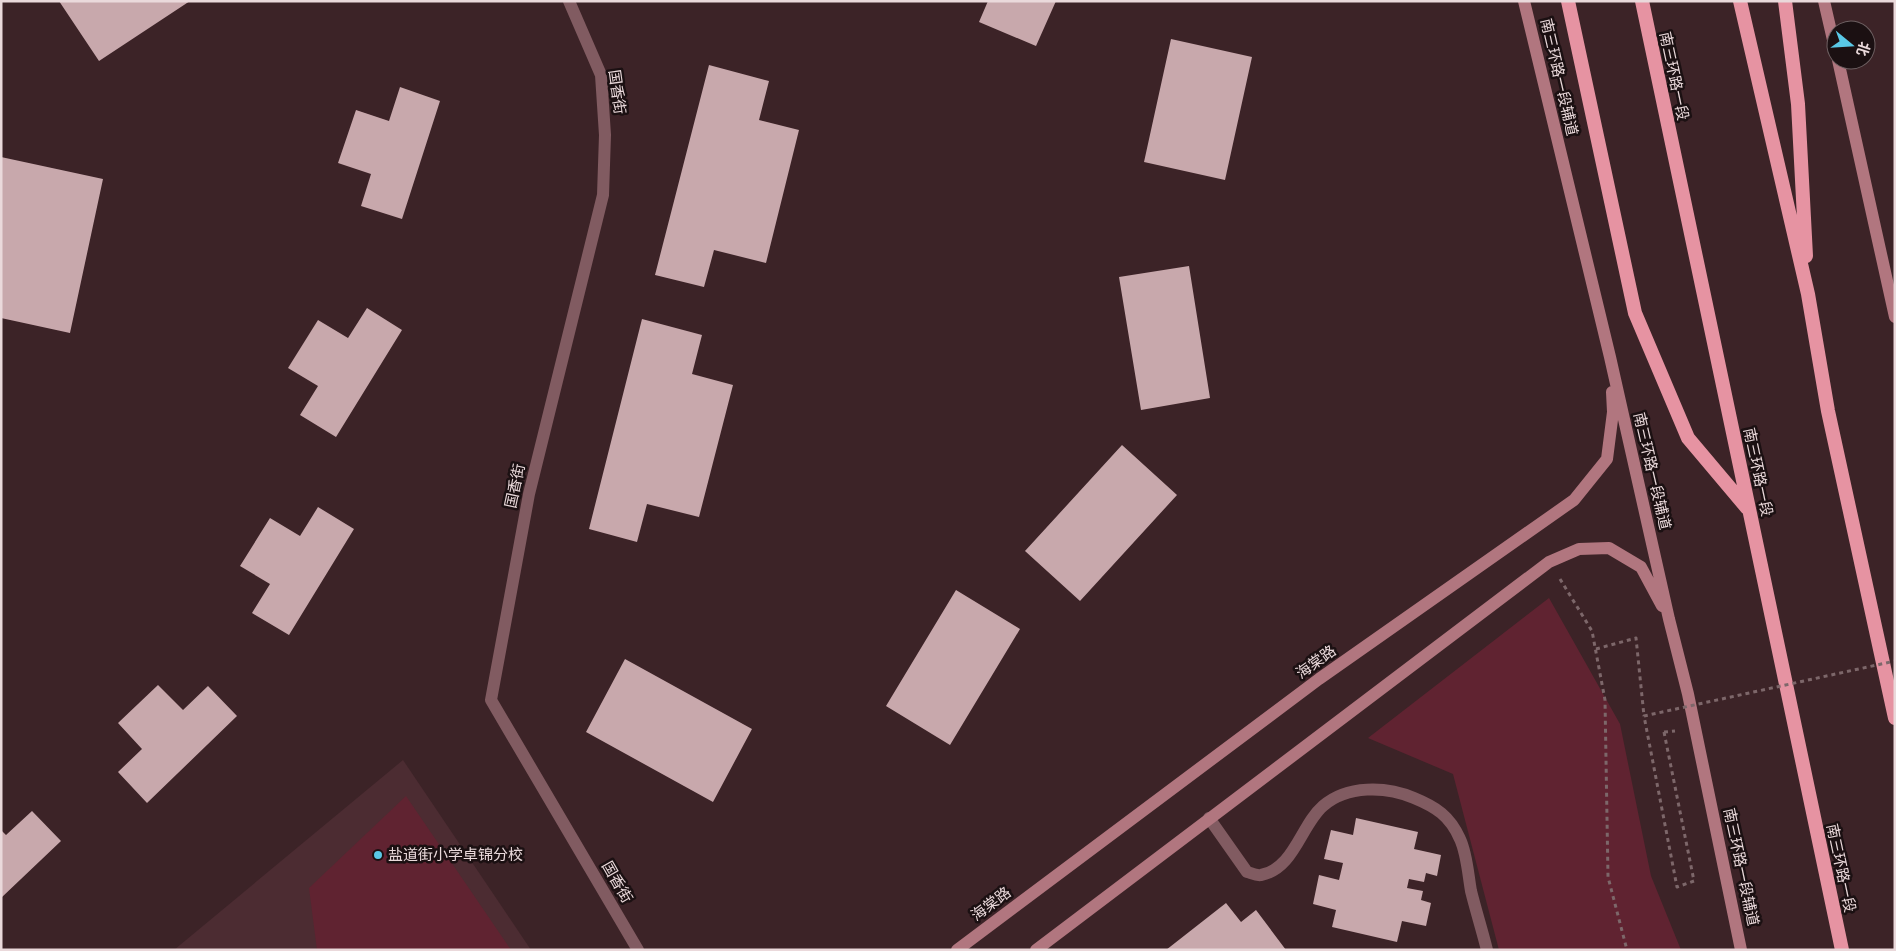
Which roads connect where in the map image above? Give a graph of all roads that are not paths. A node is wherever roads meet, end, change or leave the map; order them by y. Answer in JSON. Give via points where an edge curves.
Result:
{"nodes":[{"id":1,"x":569,"y":1,"type":"edge"},
{"id":2,"x":1524,"y":1,"type":"edge"},
{"id":3,"x":1568,"y":1,"type":"edge"},
{"id":4,"x":1642,"y":1,"type":"edge"},
{"id":5,"x":1740,"y":1,"type":"edge"},
{"id":6,"x":1785,"y":1,"type":"edge"},
{"id":7,"x":1824,"y":1,"type":"edge"},
{"id":8,"x":1828,"y":20,"type":"edge"},
{"id":9,"x":1840,"y":70,"type":"edge"},
{"id":10,"x":1808,"y":294,"type":"junction"},
{"id":11,"x":1895,"y":317,"type":"edge"},
{"id":12,"x":1610,"y":357,"type":"junction"},
{"id":13,"x":1750,"y":511,"type":"junction"},
{"id":14,"x":1669,"y":620,"type":"junction"},
{"id":15,"x":1895,"y":718,"type":"edge"},
{"id":16,"x":1209,"y":818,"type":"junction"},
{"id":17,"x":638,"y":950,"type":"edge"},
{"id":18,"x":957,"y":950,"type":"edge"},
{"id":19,"x":1036,"y":950,"type":"edge"},
{"id":20,"x":1487,"y":950,"type":"edge"},
{"id":21,"x":1741,"y":950,"type":"edge"},
{"id":22,"x":1842,"y":950,"type":"edge"}],
"edges":[{"from":1,"to":17,"type":"street","name":"国香街","via":[[601,75],[605,135],[603,195],[529,494],[491,700]]},
{"from":2,"to":12,"type":"main road","name":"南三环路一段辅道"},
{"from":3,"to":13,"type":"highway","via":[[1635,313],[1688,438]]},
{"from":4,"to":13,"type":"highway","name":"南三环路一段"},
{"from":5,"to":10,"type":"highway"},
{"from":6,"to":10,"type":"highway","via":[[1798,104]]},
{"from":7,"to":8,"type":"main road"},
{"from":9,"to":11,"type":"main road"},
{"from":10,"to":15,"type":"highway","via":[[1828,411]]},
{"from":12,"to":14,"type":"main road","name":"南三环路一段辅道"},
{"from":12,"to":18,"type":"main road","name":"海棠路","via":[[1613,412],[1607,459],[1574,500],[1319,679]]},
{"from":13,"to":22,"type":"highway","name":"南三环路一段"},
{"from":14,"to":16,"type":"main road","via":[[1641,567],[1609,548],[1579,549],[1549,562]]},
{"from":14,"to":21,"type":"main road","name":"南三环路一段辅道","via":[[1688,694]]},
{"from":16,"to":19,"type":"main road"},
{"from":16,"to":20,"type":"street","via":[[1247,872],[1260,875],[1274,870],[1288,856],[1323,806],[1344,794],[1369,789],[1401,792],[1427,803],[1448,817],[1461,840]]}]}
